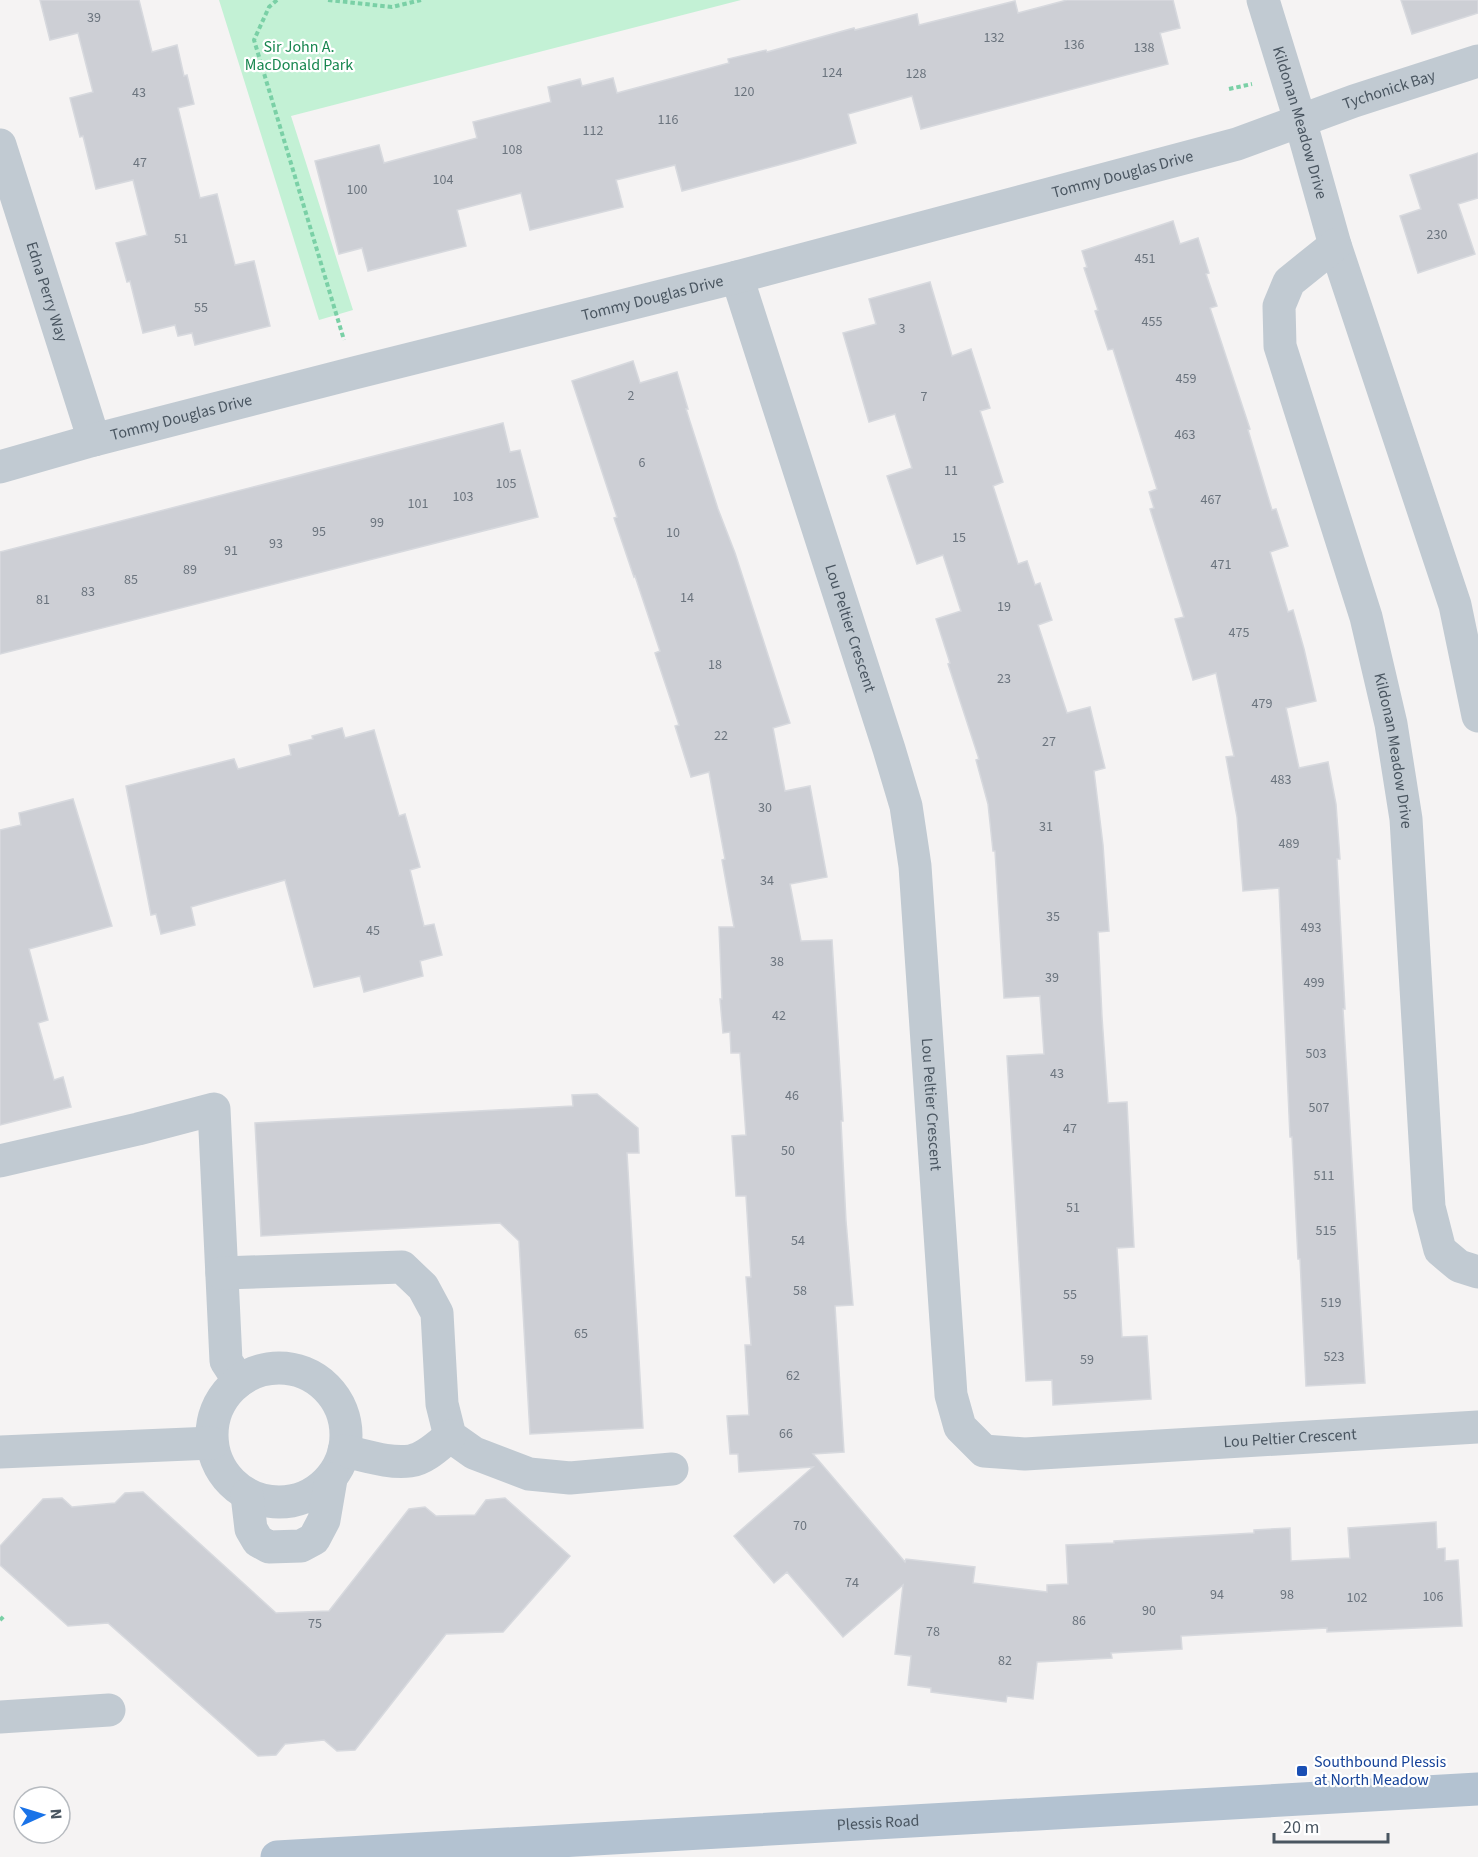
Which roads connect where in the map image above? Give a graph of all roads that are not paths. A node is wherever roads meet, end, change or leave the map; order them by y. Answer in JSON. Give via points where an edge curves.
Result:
{"nodes":[{"id":1,"x":1263,"y":0,"type":"edge"},
{"id":2,"x":1478,"y":61,"type":"edge"},
{"id":3,"x":1300,"y":120,"type":"junction"},
{"id":4,"x":0,"y":145,"type":"edge"},
{"id":5,"x":1335,"y":245,"type":"junction"},
{"id":6,"x":737,"y":277,"type":"junction"},
{"id":7,"x":94,"y":440,"type":"junction"},
{"id":8,"x":0,"y":467,"type":"edge"},
{"id":9,"x":1466,"y":601,"type":"edge"},
{"id":10,"x":1478,"y":716,"type":"edge"},
{"id":11,"x":0,"y":1161,"type":"edge"},
{"id":12,"x":1478,"y":1272,"type":"edge"},
{"id":13,"x":222,"y":1274,"type":"junction"},
{"id":14,"x":239,"y":1381,"type":"junction"},
{"id":15,"x":1478,"y":1427,"type":"edge"},
{"id":16,"x":450,"y":1436,"type":"junction"},
{"id":17,"x":212,"y":1443,"type":"junction"},
{"id":18,"x":0,"y":1452,"type":"edge"},
{"id":19,"x":337,"y":1465,"type":"junction"},
{"id":20,"x":672,"y":1469,"type":"dead end"},
{"id":21,"x":247,"y":1494,"type":"junction"},
{"id":22,"x":109,"y":1710,"type":"dead end"},
{"id":23,"x":0,"y":1717,"type":"edge"},
{"id":24,"x":1478,"y":1789,"type":"edge"},
{"id":25,"x":277,"y":1857,"type":"edge"}],
"edges":[{"from":1,"to":3,"type":"street","name":"Kildonan Meadow Drive"},
{"from":2,"to":3,"type":"street","name":"Tychonick Bay"},
{"from":3,"to":5,"type":"street","name":"Kildonan Meadow Drive"},
{"from":3,"to":6,"type":"street","name":"Tommy Douglas Drive","via":[[1237,144]]},
{"from":4,"to":7,"type":"street","name":"Edna Perry Way"},
{"from":5,"to":9,"type":"street","name":"Kildonan Meadow Drive"},
{"from":5,"to":12,"type":"street","name":"Kildonan Meadow Drive","via":[[1289,282],[1279,306],[1280,346],[1366,617],[1391,724],[1406,819],[1429,1207],[1440,1250],[1459,1266]]},
{"from":6,"to":7,"type":"street","name":"Tommy Douglas Drive"},
{"from":6,"to":15,"type":"street","name":"Lou Peltier Crescent","via":[[906,806],[915,866],[951,1395],[960,1427],[984,1451],[1025,1454]]},
{"from":7,"to":8,"type":"street","name":"Tommy Douglas Drive"},
{"from":9,"to":10,"type":"street","name":"Kildonan Meadow Drive"},
{"from":11,"to":13,"type":"street","via":[[214,1108]]},
{"from":13,"to":14,"type":"street","via":[[226,1361]]},
{"from":13,"to":16,"type":"street","via":[[402,1267],[423,1287],[437,1312],[442,1404]]},
{"from":14,"to":17,"type":"street","via":[[221,1401],[213,1421]]},
{"from":14,"to":19,"type":"street","via":[[253,1372],[274,1367],[316,1377],[333,1393],[344,1413],[346,1436]]},
{"from":16,"to":19,"type":"street","via":[[412,1461]]},
{"from":16,"to":20,"type":"street","via":[[474,1453],[529,1474],[570,1479]]},
{"from":17,"to":18,"type":"street"},
{"from":17,"to":21,"type":"street","via":[[218,1463],[230,1481]]},
{"from":19,"to":21,"type":"street","via":[[313,1494],[291,1502],[268,1502]]},
{"from":19,"to":21,"type":"street","via":[[324,1520],[314,1539],[301,1546],[269,1547],[258,1541],[251,1529]]},
{"from":22,"to":23,"type":"street"},
{"from":24,"to":25,"type":"main road","name":"Plessis Road"}]}
